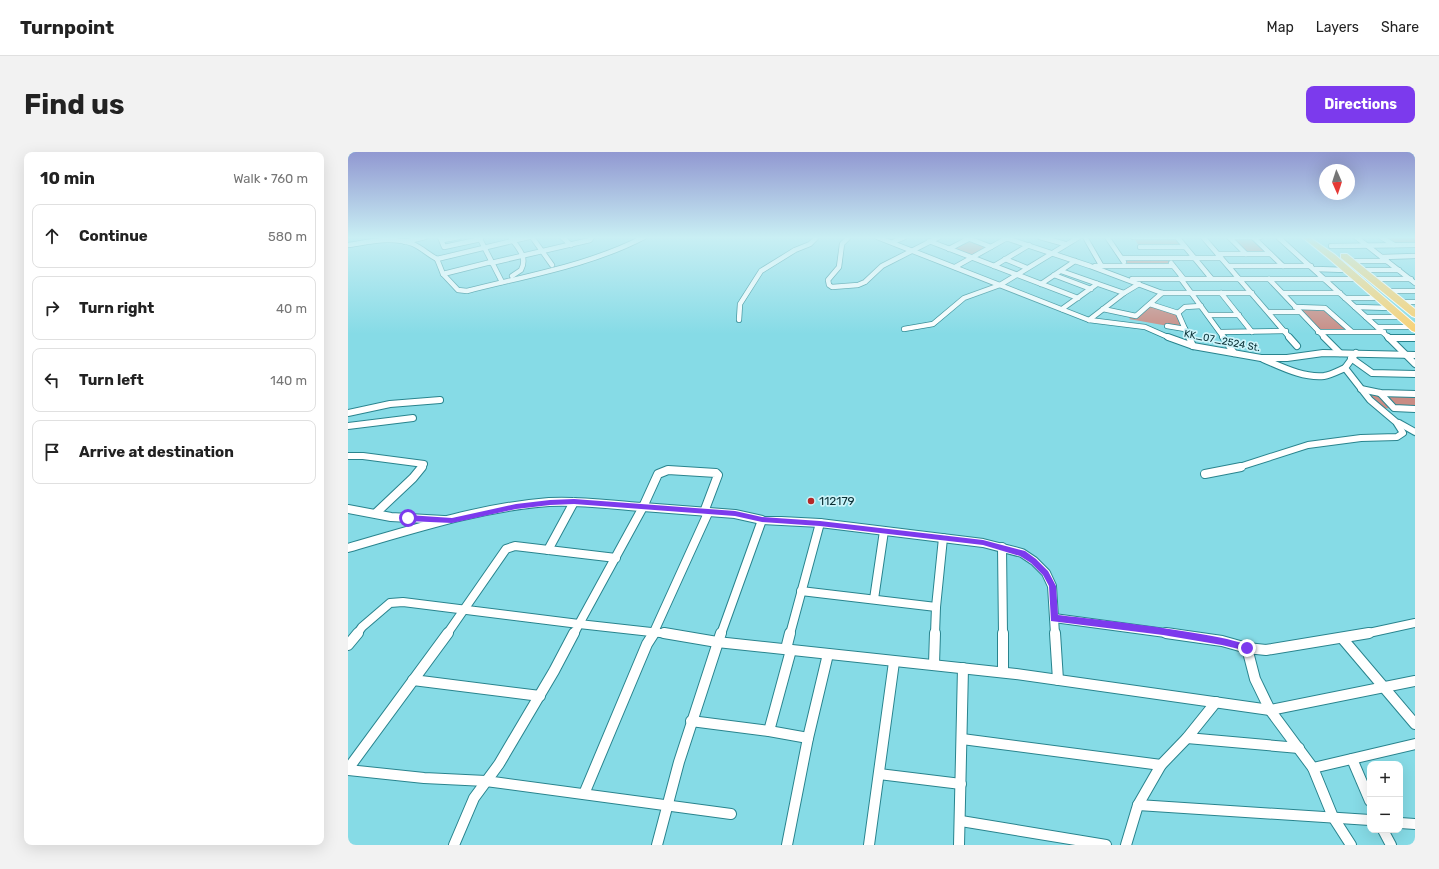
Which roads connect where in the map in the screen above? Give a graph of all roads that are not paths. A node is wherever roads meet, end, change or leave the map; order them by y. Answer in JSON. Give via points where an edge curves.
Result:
{"nodes":[{"id":1,"x":441,"y":269,"type":"edge"},
{"id":2,"x":464,"y":269,"type":"edge"},
{"id":3,"x":495,"y":269,"type":"edge"},
{"id":4,"x":521,"y":269,"type":"edge"},
{"id":5,"x":542,"y":269,"type":"edge"},
{"id":6,"x":763,"y":269,"type":"edge"},
{"id":7,"x":836,"y":269,"type":"edge"},
{"id":8,"x":878,"y":269,"type":"edge"},
{"id":9,"x":961,"y":269,"type":"edge"},
{"id":10,"x":1003,"y":269,"type":"edge"},
{"id":11,"x":1025,"y":269,"type":"edge"},
{"id":12,"x":1100,"y":269,"type":"edge"},
{"id":13,"x":1176,"y":269,"type":"edge"},
{"id":14,"x":1204,"y":269,"type":"edge"},
{"id":15,"x":1232,"y":269,"type":"edge"},
{"id":16,"x":1314,"y":269,"type":"edge"},
{"id":17,"x":1335,"y":269,"type":"edge"},
{"id":18,"x":1346,"y":270,"type":"joint"},
{"id":19,"x":1361,"y":270,"type":"joint"},
{"id":20,"x":1399,"y":270,"type":"joint"},
{"id":21,"x":1061,"y":271,"type":"joint"},
{"id":22,"x":443,"y":274,"type":"junction"},
{"id":23,"x":1016,"y":274,"type":"junction"},
{"id":24,"x":1054,"y":275,"type":"junction"},
{"id":25,"x":1182,"y":278,"type":"junction"},
{"id":26,"x":1211,"y":278,"type":"junction"},
{"id":27,"x":1127,"y":279,"type":"junction"},
{"id":28,"x":1240,"y":279,"type":"junction"},
{"id":29,"x":1269,"y":279,"type":"junction"},
{"id":30,"x":1325,"y":279,"type":"junction"},
{"id":31,"x":1358,"y":279,"type":"junction"},
{"id":32,"x":1373,"y":279,"type":"junction"},
{"id":33,"x":501,"y":280,"type":"junction"},
{"id":34,"x":1414,"y":280,"type":"edge"},
{"id":35,"x":1041,"y":284,"type":"junction"},
{"id":36,"x":1098,"y":284,"type":"junction"},
{"id":37,"x":1139,"y":284,"type":"junction"},
{"id":38,"x":1000,"y":285,"type":"junction"},
{"id":39,"x":1091,"y":289,"type":"junction"},
{"id":40,"x":1388,"y":291,"type":"junction"},
{"id":41,"x":1415,"y":291,"type":"edge"},
{"id":42,"x":1124,"y":293,"type":"junction"},
{"id":43,"x":1162,"y":293,"type":"junction"},
{"id":44,"x":1191,"y":293,"type":"junction"},
{"id":45,"x":1221,"y":293,"type":"junction"},
{"id":46,"x":1252,"y":293,"type":"junction"},
{"id":47,"x":1283,"y":293,"type":"junction"},
{"id":48,"x":1340,"y":294,"type":"junction"},
{"id":49,"x":1078,"y":298,"type":"junction"},
{"id":50,"x":1345,"y":298,"type":"junction"},
{"id":51,"x":1380,"y":298,"type":"junction"},
{"id":52,"x":1401,"y":302,"type":"junction"},
{"id":53,"x":1415,"y":302,"type":"edge"},
{"id":54,"x":1150,"y":304,"type":"junction"},
{"id":55,"x":1201,"y":306,"type":"junction"},
{"id":56,"x":1295,"y":307,"type":"junction"},
{"id":57,"x":1355,"y":307,"type":"junction"},
{"id":58,"x":1391,"y":308,"type":"junction"},
{"id":59,"x":1062,"y":309,"type":"junction"},
{"id":60,"x":1103,"y":309,"type":"junction"},
{"id":61,"x":1269,"y":312,"type":"junction"},
{"id":62,"x":1299,"y":312,"type":"junction"},
{"id":63,"x":1178,"y":314,"type":"junction"},
{"id":64,"x":1415,"y":314,"type":"edge"},
{"id":65,"x":1208,"y":315,"type":"junction"},
{"id":66,"x":1239,"y":315,"type":"junction"},
{"id":67,"x":1366,"y":317,"type":"junction"},
{"id":68,"x":1402,"y":317,"type":"junction"},
{"id":69,"x":739,"y":320,"type":"dead end"},
{"id":70,"x":1089,"y":320,"type":"junction"},
{"id":71,"x":1167,"y":326,"type":"dead end"},
{"id":72,"x":1378,"y":327,"type":"junction"},
{"id":73,"x":1414,"y":328,"type":"edge"},
{"id":74,"x":904,"y":329,"type":"dead end"},
{"id":75,"x":1185,"y":329,"type":"junction"},
{"id":76,"x":1286,"y":331,"type":"junction"},
{"id":77,"x":1221,"y":332,"type":"junction"},
{"id":78,"x":1252,"y":332,"type":"junction"},
{"id":79,"x":1318,"y":332,"type":"junction"},
{"id":80,"x":1351,"y":332,"type":"junction"},
{"id":81,"x":1384,"y":332,"type":"junction"},
{"id":82,"x":1390,"y":338,"type":"junction"},
{"id":83,"x":1415,"y":338,"type":"edge"},
{"id":84,"x":1193,"y":346,"type":"junction"},
{"id":85,"x":1297,"y":346,"type":"dead end"},
{"id":86,"x":1340,"y":352,"type":"junction"},
{"id":87,"x":1356,"y":353,"type":"junction"},
{"id":88,"x":1234,"y":354,"type":"junction"},
{"id":89,"x":1406,"y":355,"type":"junction"},
{"id":90,"x":1415,"y":355,"type":"edge"},
{"id":91,"x":1262,"y":358,"type":"junction"},
{"id":92,"x":1351,"y":358,"type":"junction"},
{"id":93,"x":1415,"y":364,"type":"edge"},
{"id":94,"x":1345,"y":368,"type":"junction"},
{"id":95,"x":1415,"y":374,"type":"edge"},
{"id":96,"x":1360,"y":389,"type":"junction"},
{"id":97,"x":1380,"y":393,"type":"junction"},
{"id":98,"x":1415,"y":394,"type":"edge"},
{"id":99,"x":440,"y":400,"type":"dead end"},
{"id":100,"x":1415,"y":409,"type":"edge"},
{"id":101,"x":348,"y":413,"type":"edge"},
{"id":102,"x":413,"y":418,"type":"dead end"},
{"id":103,"x":1397,"y":422,"type":"junction"},
{"id":104,"x":348,"y":426,"type":"edge"},
{"id":105,"x":1415,"y":432,"type":"edge"},
{"id":106,"x":348,"y":456,"type":"edge"},
{"id":107,"x":1205,"y":474,"type":"dead end"},
{"id":108,"x":574,"y":502,"type":"junction"},
{"id":109,"x":643,"y":507,"type":"junction"},
{"id":110,"x":348,"y":510,"type":"edge"},
{"id":111,"x":706,"y":512,"type":"junction"},
{"id":112,"x":376,"y":513,"type":"junction"},
{"id":113,"x":452,"y":520,"type":"junction"},
{"id":114,"x":762,"y":520,"type":"junction"},
{"id":115,"x":820,"y":523,"type":"junction"},
{"id":116,"x":884,"y":531,"type":"junction"},
{"id":117,"x":943,"y":538,"type":"junction"},
{"id":118,"x":1002,"y":547,"type":"junction"},
{"id":119,"x":348,"y":548,"type":"edge"},
{"id":120,"x":548,"y":550,"type":"junction"},
{"id":121,"x":616,"y":558,"type":"junction"},
{"id":122,"x":801,"y":591,"type":"junction"},
{"id":123,"x":874,"y":599,"type":"junction"},
{"id":124,"x":936,"y":607,"type":"junction"},
{"id":125,"x":465,"y":609,"type":"junction"},
{"id":126,"x":1054,"y":618,"type":"junction"},
{"id":127,"x":1415,"y":623,"type":"edge"},
{"id":128,"x":579,"y":624,"type":"junction"},
{"id":129,"x":655,"y":631,"type":"junction"},
{"id":130,"x":1342,"y":638,"type":"junction"},
{"id":131,"x":717,"y":642,"type":"junction"},
{"id":132,"x":348,"y":645,"type":"edge"},
{"id":133,"x":1247,"y":648,"type":"junction"},
{"id":134,"x":789,"y":650,"type":"junction"},
{"id":135,"x":828,"y":654,"type":"junction"},
{"id":136,"x":894,"y":662,"type":"junction"},
{"id":137,"x":934,"y":664,"type":"junction"},
{"id":138,"x":963,"y":668,"type":"junction"},
{"id":139,"x":1003,"y":672,"type":"junction"},
{"id":140,"x":414,"y":680,"type":"junction"},
{"id":141,"x":1058,"y":680,"type":"junction"},
{"id":142,"x":1415,"y":681,"type":"edge"},
{"id":143,"x":1384,"y":688,"type":"junction"},
{"id":144,"x":540,"y":696,"type":"junction"},
{"id":145,"x":1216,"y":702,"type":"junction"},
{"id":146,"x":1270,"y":710,"type":"junction"},
{"id":147,"x":691,"y":721,"type":"junction"},
{"id":148,"x":1415,"y":724,"type":"edge"},
{"id":149,"x":769,"y":730,"type":"junction"},
{"id":150,"x":808,"y":738,"type":"junction"},
{"id":151,"x":1187,"y":738,"type":"junction"},
{"id":152,"x":962,"y":739,"type":"junction"},
{"id":153,"x":1415,"y":744,"type":"edge"},
{"id":154,"x":1299,"y":748,"type":"junction"},
{"id":155,"x":1352,"y":759,"type":"junction"},
{"id":156,"x":1161,"y":765,"type":"junction"},
{"id":157,"x":1313,"y":768,"type":"junction"},
{"id":158,"x":348,"y":769,"type":"edge"},
{"id":159,"x":879,"y":774,"type":"junction"},
{"id":160,"x":486,"y":781,"type":"junction"},
{"id":161,"x":961,"y":784,"type":"junction"},
{"id":162,"x":584,"y":794,"type":"junction"},
{"id":163,"x":1368,"y":797,"type":"edge"},
{"id":164,"x":666,"y":805,"type":"junction"},
{"id":165,"x":1138,"y":805,"type":"junction"},
{"id":166,"x":731,"y":814,"type":"dead end"},
{"id":167,"x":1333,"y":817,"type":"junction"},
{"id":168,"x":1367,"y":820,"type":"edge"},
{"id":169,"x":961,"y":821,"type":"junction"},
{"id":170,"x":1403,"y":823,"type":"edge"},
{"id":171,"x":1415,"y":824,"type":"edge"},
{"id":172,"x":1385,"y":833,"type":"edge"},
{"id":173,"x":454,"y":845,"type":"edge"},
{"id":174,"x":657,"y":845,"type":"edge"},
{"id":175,"x":788,"y":845,"type":"edge"},
{"id":176,"x":869,"y":845,"type":"edge"},
{"id":177,"x":959,"y":845,"type":"edge"},
{"id":178,"x":1106,"y":845,"type":"edge"},
{"id":179,"x":1126,"y":845,"type":"edge"},
{"id":180,"x":1351,"y":845,"type":"edge"},
{"id":181,"x":1391,"y":845,"type":"edge"}],
"edges":[{"from":1,"to":22,"type":"street"},
{"from":2,"to":22,"type":"street"},
{"from":3,"to":33,"type":"street"},
{"from":4,"to":33,"type":"street","via":[[519,273]]},
{"from":5,"to":33,"type":"street"},
{"from":6,"to":69,"type":"street","via":[[740,304]]},
{"from":7,"to":8,"type":"street","via":[[828,280],[832,288],[858,285]]},
{"from":9,"to":38,"type":"street","name":"KK_07_2524 St."},
{"from":10,"to":23,"type":"street"},
{"from":11,"to":23,"type":"street"},
{"from":12,"to":27,"type":"street"},
{"from":13,"to":25,"type":"street"},
{"from":14,"to":26,"type":"street"},
{"from":15,"to":28,"type":"street"},
{"from":16,"to":30,"type":"street"},
{"from":17,"to":18,"type":"street"},
{"from":18,"to":31,"type":"highway"},
{"from":19,"to":20,"type":"street"},
{"from":19,"to":32,"type":"highway"},
{"from":20,"to":34,"type":"street"},
{"from":21,"to":24,"type":"street"},
{"from":21,"to":36,"type":"street"},
{"from":22,"to":33,"type":"street","via":[[458,290],[463,291]]},
{"from":23,"to":35,"type":"street"},
{"from":23,"to":38,"type":"street"},
{"from":24,"to":35,"type":"street"},
{"from":24,"to":39,"type":"street"},
{"from":25,"to":26,"type":"street"},
{"from":25,"to":27,"type":"street"},
{"from":25,"to":44,"type":"street"},
{"from":26,"to":28,"type":"street"},
{"from":27,"to":37,"type":"street"},
{"from":28,"to":29,"type":"street"},
{"from":28,"to":46,"type":"street"},
{"from":29,"to":30,"type":"street"},
{"from":29,"to":47,"type":"street"},
{"from":30,"to":31,"type":"street"},
{"from":30,"to":48,"type":"street"},
{"from":31,"to":51,"type":"highway"},
{"from":32,"to":34,"type":"street"},
{"from":32,"to":40,"type":"highway"},
{"from":35,"to":49,"type":"street"},
{"from":36,"to":39,"type":"street"},
{"from":36,"to":42,"type":"street"},
{"from":37,"to":42,"type":"street"},
{"from":37,"to":43,"type":"street"},
{"from":38,"to":59,"type":"street","name":"KK_07_2524 St."},
{"from":38,"to":74,"type":"street","via":[[964,298],[933,324]]},
{"from":39,"to":49,"type":"street"},
{"from":40,"to":41,"type":"street"},
{"from":40,"to":52,"type":"highway"},
{"from":42,"to":60,"type":"street"},
{"from":43,"to":44,"type":"street"},
{"from":43,"to":54,"type":"street"},
{"from":44,"to":45,"type":"street"},
{"from":44,"to":55,"type":"street"},
{"from":45,"to":46,"type":"street"},
{"from":45,"to":66,"type":"street"},
{"from":46,"to":61,"type":"street"},
{"from":47,"to":48,"type":"street"},
{"from":47,"to":56,"type":"street"},
{"from":48,"to":50,"type":"street"},
{"from":49,"to":59,"type":"street"},
{"from":50,"to":51,"type":"street"},
{"from":50,"to":57,"type":"street"},
{"from":51,"to":58,"type":"highway"},
{"from":52,"to":53,"type":"street"},
{"from":52,"to":64,"type":"highway"},
{"from":54,"to":60,"type":"street","via":[[1134,317]]},
{"from":54,"to":63,"type":"street"},
{"from":55,"to":63,"type":"street","via":[[1180,309]]},
{"from":55,"to":65,"type":"street"},
{"from":56,"to":62,"type":"street"},
{"from":56,"to":80,"type":"street","via":[[1325,308]]},
{"from":57,"to":58,"type":"street"},
{"from":57,"to":67,"type":"street"},
{"from":58,"to":68,"type":"highway"},
{"from":59,"to":70,"type":"street","name":"KK_07_2524 St."},
{"from":60,"to":70,"type":"street"},
{"from":61,"to":62,"type":"street"},
{"from":61,"to":76,"type":"street"},
{"from":62,"to":79,"type":"street"},
{"from":63,"to":75,"type":"street"},
{"from":65,"to":66,"type":"street"},
{"from":65,"to":77,"type":"street"},
{"from":66,"to":78,"type":"street"},
{"from":67,"to":68,"type":"street"},
{"from":67,"to":72,"type":"street"},
{"from":68,"to":73,"type":"highway"},
{"from":70,"to":84,"type":"street","name":"KK_07_2524 St.","via":[[1145,327]]},
{"from":71,"to":75,"type":"street"},
{"from":72,"to":73,"type":"street"},
{"from":72,"to":81,"type":"street"},
{"from":75,"to":84,"type":"street"},
{"from":76,"to":78,"type":"street"},
{"from":76,"to":85,"type":"street"},
{"from":77,"to":78,"type":"street"},
{"from":77,"to":88,"type":"street"},
{"from":79,"to":80,"type":"street"},
{"from":79,"to":86,"type":"street"},
{"from":80,"to":81,"type":"street"},
{"from":81,"to":82,"type":"street"},
{"from":82,"to":83,"type":"street"},
{"from":82,"to":89,"type":"street"},
{"from":84,"to":88,"type":"street","name":"KK_07_2524 St."},
{"from":86,"to":87,"type":"street","name":"KK_07_2524 St."},
{"from":86,"to":91,"type":"street","name":"KK_07_2524 St."},
{"from":87,"to":89,"type":"street","name":"KK_07_2524 St."},
{"from":87,"to":92,"type":"street"},
{"from":88,"to":91,"type":"street","name":"KK_07_2524 St."},
{"from":89,"to":90,"type":"street","name":"KK_07_2524 St."},
{"from":89,"to":93,"type":"street"},
{"from":91,"to":94,"type":"street","via":[[1295,372],[1317,376],[1325,376]]},
{"from":92,"to":94,"type":"street"},
{"from":92,"to":95,"type":"street","via":[[1375,374]]},
{"from":94,"to":96,"type":"street"},
{"from":96,"to":97,"type":"street"},
{"from":96,"to":103,"type":"street","via":[[1378,408]]},
{"from":97,"to":98,"type":"street"},
{"from":97,"to":100,"type":"street","via":[[1392,407]]},
{"from":99,"to":101,"type":"street","via":[[390,404]]},
{"from":102,"to":104,"type":"street"},
{"from":103,"to":105,"type":"street"},
{"from":103,"to":107,"type":"street","via":[[1403,433],[1397,437],[1361,438],[1308,445],[1246,466]]},
{"from":106,"to":112,"type":"street","via":[[424,464]]},
{"from":108,"to":109,"type":"street"},
{"from":108,"to":113,"type":"street","via":[[550,502],[516,507]]},
{"from":108,"to":120,"type":"street"},
{"from":109,"to":111,"type":"street"},
{"from":109,"to":111,"type":"street","via":[[658,474],[662,471],[716,473],[717,478]]},
{"from":109,"to":121,"type":"street"},
{"from":110,"to":112,"type":"street"},
{"from":111,"to":114,"type":"street","via":[[735,514]]},
{"from":111,"to":129,"type":"street"},
{"from":112,"to":113,"type":"street","via":[[391,518]]},
{"from":113,"to":119,"type":"street"},
{"from":114,"to":115,"type":"street"},
{"from":114,"to":131,"type":"street"},
{"from":115,"to":116,"type":"street"},
{"from":115,"to":122,"type":"street"},
{"from":116,"to":117,"type":"street"},
{"from":116,"to":123,"type":"street"},
{"from":117,"to":118,"type":"street"},
{"from":117,"to":124,"type":"street"},
{"from":118,"to":126,"type":"street","via":[[1022,553],[1046,573],[1052,586]]},
{"from":118,"to":139,"type":"street"},
{"from":120,"to":121,"type":"street"},
{"from":120,"to":125,"type":"street","via":[[515,546],[506,549]]},
{"from":121,"to":128,"type":"street"},
{"from":122,"to":123,"type":"street"},
{"from":122,"to":134,"type":"street"},
{"from":123,"to":124,"type":"street"},
{"from":124,"to":137,"type":"street"},
{"from":125,"to":128,"type":"street"},
{"from":125,"to":132,"type":"street","via":[[390,603],[362,626]]},
{"from":125,"to":140,"type":"street"},
{"from":126,"to":133,"type":"street","via":[[1222,641]]},
{"from":126,"to":141,"type":"street"},
{"from":127,"to":130,"type":"street"},
{"from":128,"to":129,"type":"street"},
{"from":128,"to":144,"type":"street"},
{"from":129,"to":131,"type":"street"},
{"from":129,"to":162,"type":"street","via":[[647,644]]},
{"from":130,"to":133,"type":"street","via":[[1266,650]]},
{"from":130,"to":143,"type":"street"},
{"from":131,"to":134,"type":"street"},
{"from":131,"to":147,"type":"street"},
{"from":133,"to":146,"type":"street","via":[[1255,679]]},
{"from":134,"to":135,"type":"street"},
{"from":134,"to":149,"type":"street"},
{"from":135,"to":136,"type":"street"},
{"from":135,"to":150,"type":"street"},
{"from":136,"to":137,"type":"street"},
{"from":136,"to":159,"type":"street"},
{"from":137,"to":138,"type":"street"},
{"from":138,"to":139,"type":"street"},
{"from":138,"to":152,"type":"street"},
{"from":139,"to":141,"type":"street"},
{"from":140,"to":144,"type":"street"},
{"from":140,"to":158,"type":"street"},
{"from":141,"to":145,"type":"street"},
{"from":142,"to":143,"type":"street"},
{"from":143,"to":146,"type":"street"},
{"from":143,"to":148,"type":"street"},
{"from":144,"to":160,"type":"street"},
{"from":145,"to":146,"type":"street"},
{"from":145,"to":151,"type":"street"},
{"from":146,"to":154,"type":"street"},
{"from":147,"to":149,"type":"street"},
{"from":147,"to":164,"type":"street"},
{"from":149,"to":150,"type":"street"},
{"from":150,"to":175,"type":"street"},
{"from":151,"to":154,"type":"street"},
{"from":151,"to":156,"type":"street"},
{"from":152,"to":156,"type":"street"},
{"from":152,"to":161,"type":"street"},
{"from":153,"to":155,"type":"street"},
{"from":154,"to":157,"type":"street"},
{"from":155,"to":157,"type":"street"},
{"from":155,"to":163,"type":"street"},
{"from":156,"to":165,"type":"street"},
{"from":157,"to":167,"type":"street"},
{"from":158,"to":160,"type":"street","via":[[424,778]]},
{"from":159,"to":161,"type":"street"},
{"from":159,"to":176,"type":"street"},
{"from":160,"to":162,"type":"street"},
{"from":160,"to":173,"type":"street","via":[[474,798]]},
{"from":161,"to":169,"type":"street"},
{"from":162,"to":164,"type":"street"},
{"from":164,"to":166,"type":"street"},
{"from":164,"to":174,"type":"street"},
{"from":165,"to":167,"type":"street"},
{"from":165,"to":179,"type":"street"},
{"from":167,"to":168,"type":"street"},
{"from":167,"to":180,"type":"street"},
{"from":169,"to":177,"type":"street"},
{"from":169,"to":178,"type":"street"},
{"from":170,"to":171,"type":"street"},
{"from":172,"to":181,"type":"street"}]}
